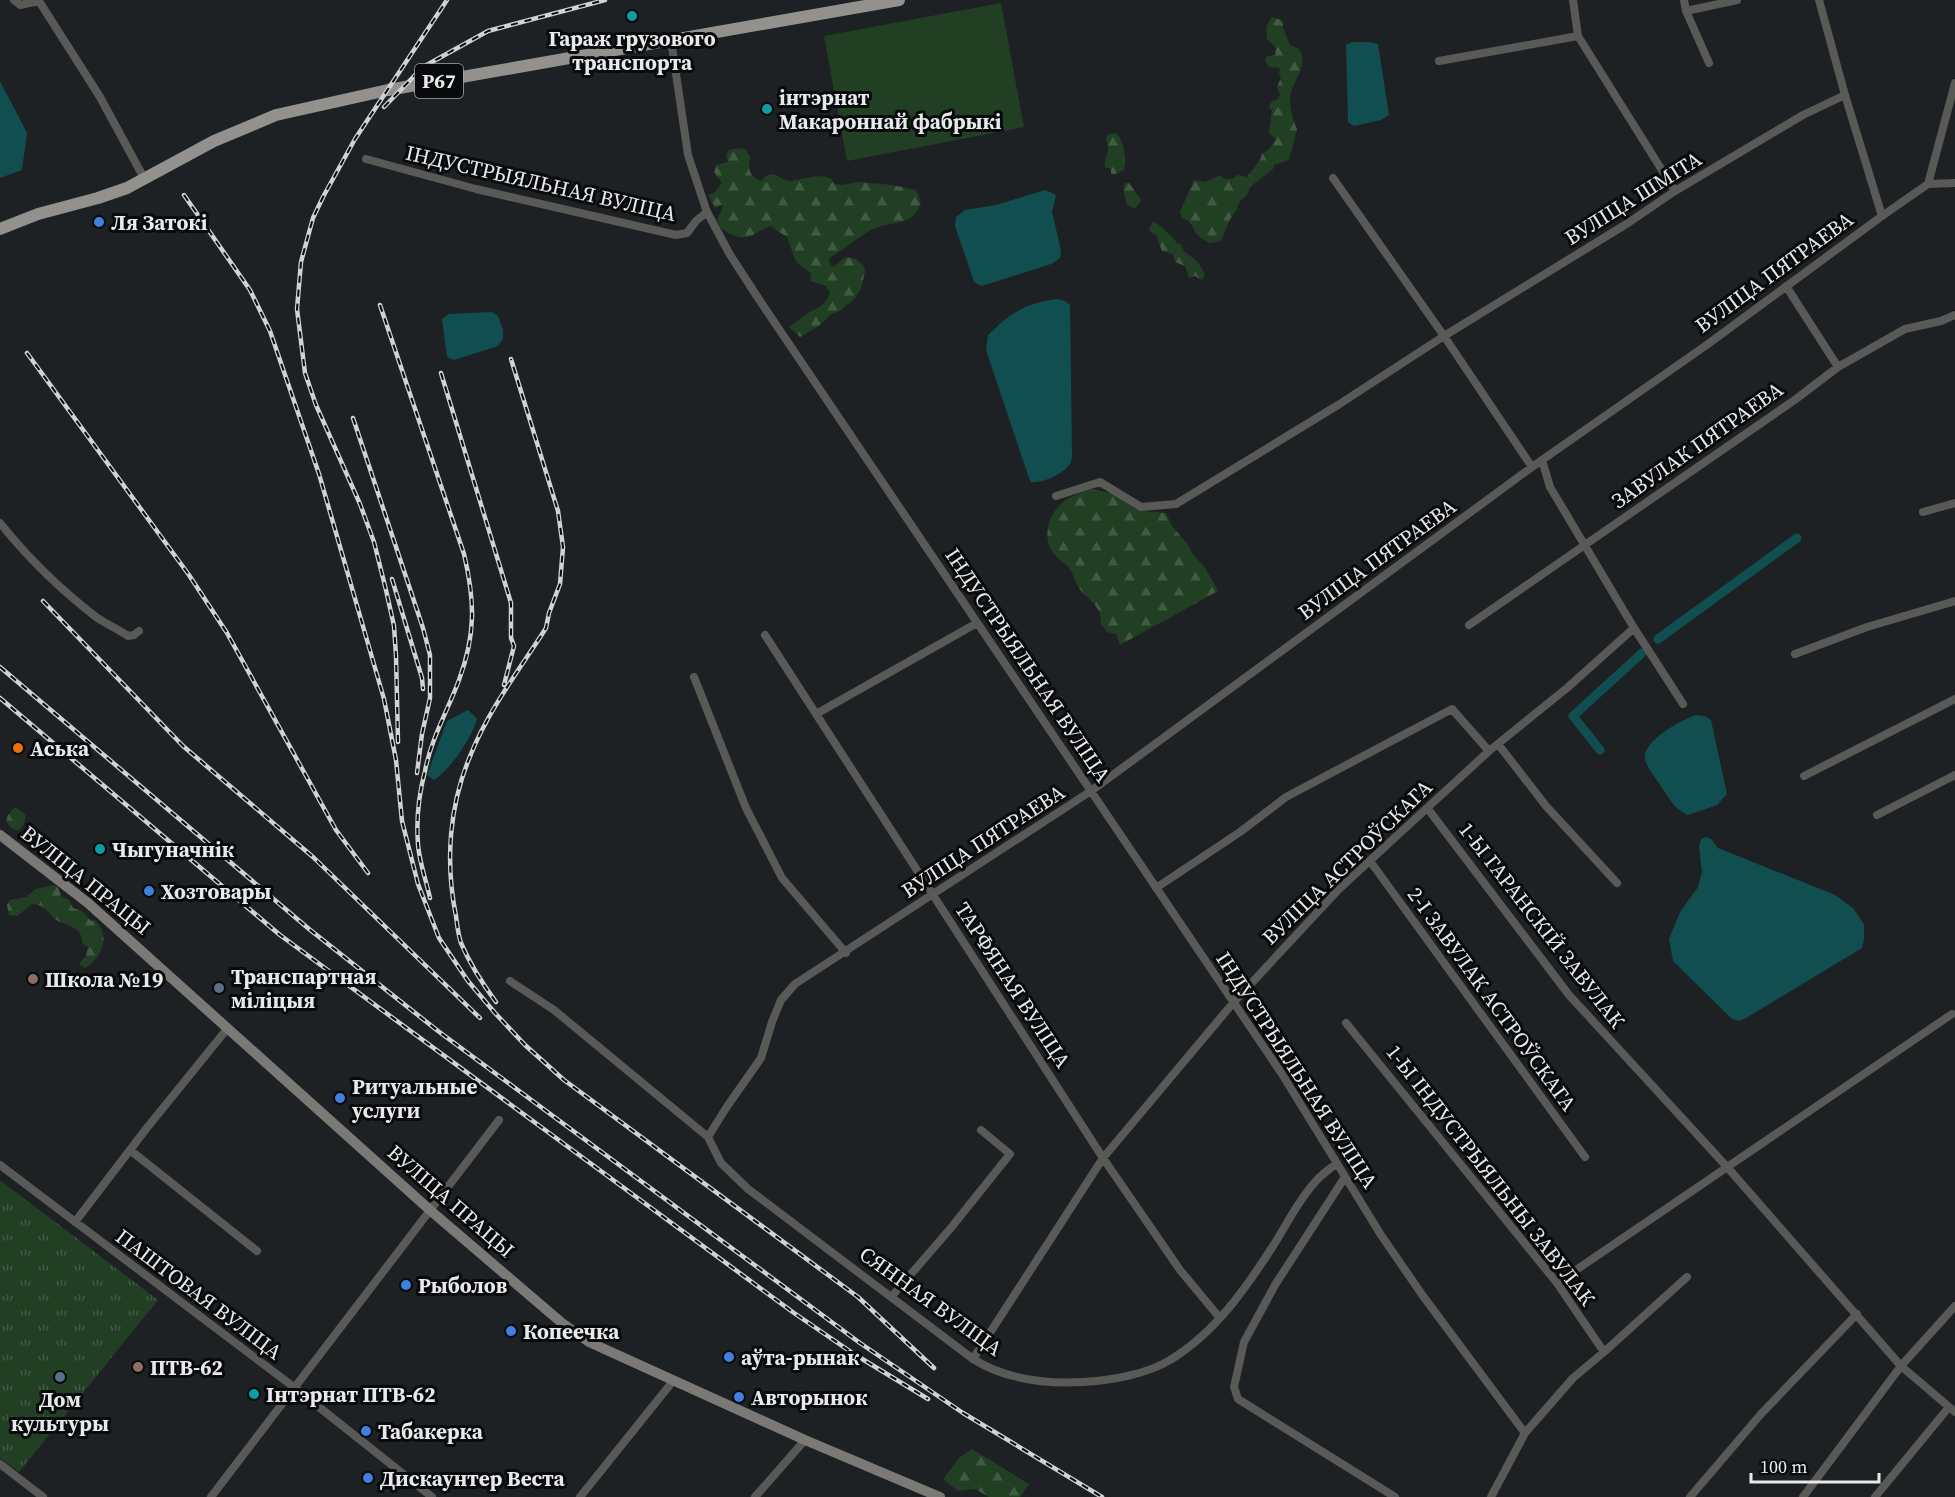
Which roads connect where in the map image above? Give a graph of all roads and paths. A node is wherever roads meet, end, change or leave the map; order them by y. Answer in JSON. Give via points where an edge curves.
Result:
{"nodes":[{"id":1,"x":14,"y":0,"type":"edge"},
{"id":2,"x":899,"y":0,"type":"edge"},
{"id":3,"x":1573,"y":0,"type":"edge"},
{"id":4,"x":1684,"y":0,"type":"edge"},
{"id":5,"x":1737,"y":0,"type":"edge"},
{"id":6,"x":1819,"y":0,"type":"edge"},
{"id":7,"x":39,"y":1,"type":"edge"},
{"id":8,"x":1686,"y":11,"type":"junction"},
{"id":9,"x":1578,"y":36,"type":"junction"},
{"id":10,"x":671,"y":40,"type":"junction"},
{"id":11,"x":1439,"y":60,"type":"dead end"},
{"id":12,"x":1709,"y":63,"type":"dead end"},
{"id":13,"x":1955,"y":83,"type":"edge"},
{"id":14,"x":1845,"y":95,"type":"junction"},
{"id":15,"x":366,"y":159,"type":"dead end"},
{"id":16,"x":1333,"y":178,"type":"dead end"},
{"id":17,"x":145,"y":180,"type":"junction"},
{"id":18,"x":1955,"y":183,"type":"edge"},
{"id":19,"x":1928,"y":184,"type":"junction"},
{"id":20,"x":1675,"y":191,"type":"junction"},
{"id":21,"x":707,"y":212,"type":"junction"},
{"id":22,"x":1882,"y":216,"type":"junction"},
{"id":23,"x":0,"y":229,"type":"edge"},
{"id":24,"x":1786,"y":286,"type":"junction"},
{"id":25,"x":1955,"y":315,"type":"edge"},
{"id":26,"x":1444,"y":336,"type":"junction"},
{"id":27,"x":1838,"y":367,"type":"junction"},
{"id":28,"x":1542,"y":460,"type":"junction"},
{"id":29,"x":1532,"y":468,"type":"junction"},
{"id":30,"x":1056,"y":496,"type":"dead end"},
{"id":31,"x":1955,"y":503,"type":"edge"},
{"id":32,"x":1923,"y":512,"type":"dead end"},
{"id":33,"x":0,"y":523,"type":"edge"},
{"id":34,"x":1585,"y":544,"type":"junction"},
{"id":35,"x":1955,"y":601,"type":"edge"},
{"id":36,"x":977,"y":623,"type":"junction"},
{"id":37,"x":1469,"y":625,"type":"dead end"},
{"id":38,"x":1634,"y":628,"type":"junction"},
{"id":39,"x":139,"y":631,"type":"dead end"},
{"id":40,"x":765,"y":635,"type":"dead end"},
{"id":41,"x":1795,"y":654,"type":"dead end"},
{"id":42,"x":694,"y":677,"type":"dead end"},
{"id":43,"x":1955,"y":699,"type":"edge"},
{"id":44,"x":1683,"y":704,"type":"dead end"},
{"id":45,"x":816,"y":714,"type":"junction"},
{"id":46,"x":1498,"y":744,"type":"junction"},
{"id":47,"x":1489,"y":751,"type":"junction"},
{"id":48,"x":1955,"y":775,"type":"edge"},
{"id":49,"x":1804,"y":776,"type":"dead end"},
{"id":50,"x":1092,"y":791,"type":"junction"},
{"id":51,"x":1428,"y":809,"type":"junction"},
{"id":52,"x":1877,"y":815,"type":"dead end"},
{"id":53,"x":0,"y":835,"type":"edge"},
{"id":54,"x":1370,"y":861,"type":"junction"},
{"id":55,"x":1617,"y":883,"type":"dead end"},
{"id":56,"x":1156,"y":888,"type":"junction"},
{"id":57,"x":934,"y":895,"type":"junction"},
{"id":58,"x":846,"y":953,"type":"junction"},
{"id":59,"x":510,"y":981,"type":"dead end"},
{"id":60,"x":1233,"y":1003,"type":"junction"},
{"id":61,"x":1952,"y":1014,"type":"dead end"},
{"id":62,"x":1346,"y":1023,"type":"dead end"},
{"id":63,"x":227,"y":1029,"type":"junction"},
{"id":64,"x":500,"y":1120,"type":"dead end"},
{"id":65,"x":981,"y":1130,"type":"dead end"},
{"id":66,"x":708,"y":1137,"type":"junction"},
{"id":67,"x":130,"y":1150,"type":"junction"},
{"id":68,"x":1586,"y":1157,"type":"dead end"},
{"id":69,"x":1103,"y":1158,"type":"junction"},
{"id":70,"x":1337,"y":1163,"type":"junction"},
{"id":71,"x":0,"y":1165,"type":"edge"},
{"id":72,"x":1728,"y":1168,"type":"junction"},
{"id":73,"x":1346,"y":1177,"type":"junction"},
{"id":74,"x":431,"y":1211,"type":"junction"},
{"id":75,"x":75,"y":1222,"type":"junction"},
{"id":76,"x":257,"y":1251,"type":"dead end"},
{"id":77,"x":1687,"y":1277,"type":"dead end"},
{"id":78,"x":1557,"y":1283,"type":"junction"},
{"id":79,"x":892,"y":1296,"type":"junction"},
{"id":80,"x":1955,"y":1306,"type":"edge"},
{"id":81,"x":1857,"y":1314,"type":"junction"},
{"id":82,"x":1219,"y":1317,"type":"junction"},
{"id":83,"x":1604,"y":1352,"type":"junction"},
{"id":84,"x":973,"y":1359,"type":"junction"},
{"id":85,"x":1901,"y":1366,"type":"junction"},
{"id":86,"x":673,"y":1381,"type":"junction"},
{"id":87,"x":295,"y":1388,"type":"junction"},
{"id":88,"x":1952,"y":1409,"type":"edge"},
{"id":89,"x":1525,"y":1432,"type":"junction"},
{"id":90,"x":806,"y":1440,"type":"junction"},
{"id":91,"x":0,"y":1464,"type":"edge"},
{"id":92,"x":44,"y":1497,"type":"edge"},
{"id":93,"x":211,"y":1497,"type":"edge"},
{"id":94,"x":432,"y":1497,"type":"edge"},
{"id":95,"x":580,"y":1497,"type":"edge"},
{"id":96,"x":755,"y":1497,"type":"edge"},
{"id":97,"x":940,"y":1497,"type":"edge"},
{"id":98,"x":1395,"y":1497,"type":"edge"},
{"id":99,"x":1491,"y":1497,"type":"edge"},
{"id":100,"x":1689,"y":1497,"type":"edge"},
{"id":101,"x":1803,"y":1497,"type":"edge"},
{"id":102,"x":1875,"y":1497,"type":"edge"}],
"edges":[{"from":1,"to":7,"type":"street","via":[[20,5]]},
{"from":2,"to":10,"type":"main road","number":"Р67"},
{"from":3,"to":9,"type":"street"},
{"from":4,"to":8,"type":"street"},
{"from":5,"to":8,"type":"street"},
{"from":6,"to":14,"type":"street"},
{"from":7,"to":17,"type":"street","via":[[100,97]]},
{"from":8,"to":12,"type":"street"},
{"from":9,"to":11,"type":"street"},
{"from":9,"to":20,"type":"street"},
{"from":10,"to":17,"type":"main road","number":"Р67","via":[[374,93],[276,115],[214,141]]},
{"from":10,"to":21,"type":"street","via":[[688,155]]},
{"from":13,"to":19,"type":"street"},
{"from":14,"to":20,"type":"street","name":"ВУЛІЦА ШМІТА","via":[[1803,115]]},
{"from":14,"to":22,"type":"street"},
{"from":15,"to":21,"type":"street","name":"ІНДУСТРЫЯЛЬНАЯ ВУЛІЦА","via":[[676,235],[687,233]]},
{"from":16,"to":26,"type":"street"},
{"from":17,"to":23,"type":"main road","number":"Р67"},
{"from":18,"to":19,"type":"street"},
{"from":19,"to":22,"type":"street","name":"ВУЛІЦА ПЯТРАЕВА"},
{"from":20,"to":26,"type":"street","name":"ВУЛІЦА ШМІТА"},
{"from":21,"to":36,"type":"street","name":"ІНДУСТРЫЯЛЬНАЯ ВУЛІЦА","via":[[760,301]]},
{"from":22,"to":24,"type":"street","name":"ВУЛІЦА ПЯТРАЕВА"},
{"from":24,"to":27,"type":"street"},
{"from":24,"to":28,"type":"street","name":"ВУЛІЦА ПЯТРАЕВА"},
{"from":25,"to":27,"type":"street","name":"ЗАВУЛАК ПЯТРАЕВА","via":[[1905,329]]},
{"from":26,"to":29,"type":"street"},
{"from":26,"to":30,"type":"street","name":"ВУЛІЦА ШМІТА","via":[[1176,504],[1141,507],[1100,482]]},
{"from":27,"to":34,"type":"street","name":"ЗАВУЛАК ПЯТРАЕВА"},
{"from":28,"to":29,"type":"street","name":"ВУЛІЦА ПЯТРАЕВА"},
{"from":28,"to":34,"type":"street","via":[[1550,487]]},
{"from":29,"to":50,"type":"street","name":"ВУЛІЦА ПЯТРАЕВА"},
{"from":31,"to":32,"type":"street"},
{"from":33,"to":39,"type":"street","via":[[51,578],[97,618],[128,636]]},
{"from":34,"to":37,"type":"street","name":"ЗАВУЛАК ПЯТРАЕВА"},
{"from":34,"to":38,"type":"street"},
{"from":35,"to":41,"type":"street"},
{"from":36,"to":45,"type":"street"},
{"from":36,"to":50,"type":"street","name":"ІНДУСТРЫЯЛЬНАЯ ВУЛІЦА"},
{"from":38,"to":44,"type":"street"},
{"from":38,"to":46,"type":"street","name":"ВУЛІЦА АСТРОЎСКАГА"},
{"from":40,"to":45,"type":"street","name":"ТАРФЯНАЯ ВУЛІЦА"},
{"from":42,"to":58,"type":"street","via":[[746,808],[782,878]]},
{"from":43,"to":49,"type":"street"},
{"from":45,"to":57,"type":"street","name":"ТАРФЯНАЯ ВУЛІЦА"},
{"from":46,"to":47,"type":"street","name":"ВУЛІЦА АСТРОЎСКАГА"},
{"from":46,"to":55,"type":"street","via":[[1546,806]]},
{"from":47,"to":51,"type":"street","name":"ВУЛІЦА АСТРОЎСКАГА"},
{"from":47,"to":56,"type":"street","via":[[1452,709],[1286,797]]},
{"from":48,"to":52,"type":"street"},
{"from":50,"to":56,"type":"street","name":"ІНДУСТРЫЯЛЬНАЯ ВУЛІЦА"},
{"from":50,"to":57,"type":"street","name":"ВУЛІЦА ПЯТРАЕВА"},
{"from":51,"to":54,"type":"street","name":"ВУЛІЦА АСТРОЎСКАГА"},
{"from":51,"to":72,"type":"street","name":"1-Ы ГАРАНСКІЙ ЗАВУЛАК","via":[[1569,995]]},
{"from":53,"to":63,"type":"main road","name":"ВУЛІЦА ПРАЦЫ","via":[[88,903]]},
{"from":54,"to":60,"type":"street","name":"ВУЛІЦА АСТРОЎСКАГА","via":[[1309,919]]},
{"from":54,"to":68,"type":"street","name":"2-І ЗАВУЛАК АСТРОЎСКАГА"},
{"from":56,"to":60,"type":"street","name":"ІНДУСТРЫЯЛЬНАЯ ВУЛІЦА"},
{"from":57,"to":58,"type":"street","name":"ВУЛІЦА ПЯТРАЕВА"},
{"from":57,"to":69,"type":"street","name":"ТАРФЯНАЯ ВУЛІЦА"},
{"from":58,"to":66,"type":"street","name":"ВУЛІЦА ПЯТРАЕВА","via":[[795,984],[781,1000],[761,1058]]},
{"from":59,"to":66,"type":"street","name":"СЯННАЯ ВУЛІЦА","via":[[554,1010]]},
{"from":60,"to":69,"type":"street","name":"ВУЛІЦА АСТРОЎСКАГА"},
{"from":60,"to":70,"type":"street","name":"ІНДУСТРЫЯЛЬНАЯ ВУЛІЦА"},
{"from":61,"to":72,"type":"street"},
{"from":62,"to":78,"type":"street","name":"1-Ы ІНДУСТРЫЯЛЬНЫ ЗАВУЛАК"},
{"from":63,"to":67,"type":"street"},
{"from":63,"to":74,"type":"main road","name":"ВУЛІЦА ПРАЦЫ"},
{"from":64,"to":74,"type":"street"},
{"from":65,"to":79,"type":"street","via":[[1010,1154]]},
{"from":66,"to":79,"type":"street","name":"СЯННАЯ ВУЛІЦА","via":[[721,1163],[748,1189]]},
{"from":67,"to":75,"type":"street"},
{"from":67,"to":76,"type":"street"},
{"from":69,"to":82,"type":"street","name":"ТАРФЯНАЯ ВУЛІЦА","via":[[1180,1270]]},
{"from":69,"to":84,"type":"street","name":"ВУЛІЦА АСТРОЎСКАГА"},
{"from":70,"to":73,"type":"street","name":"ІНДУСТРЫЯЛЬНАЯ ВУЛІЦА"},
{"from":70,"to":82,"type":"street","name":"СЯННАЯ ВУЛІЦА","via":[[1316,1181],[1246,1288]]},
{"from":71,"to":75,"type":"street","name":"ПАШТОВАЯ ВУЛІЦА"},
{"from":72,"to":78,"type":"street"},
{"from":72,"to":81,"type":"street","name":"1-Ы ГАРАНСКІЙ ЗАВУЛАК"},
{"from":73,"to":89,"type":"street","name":"ІНДУСТРЫЯЛЬНАЯ ВУЛІЦА","via":[[1411,1279]]},
{"from":73,"to":98,"type":"street","via":[[1275,1285],[1244,1342],[1235,1394]]},
{"from":74,"to":86,"type":"main road","name":"ВУЛІЦА ПРАЦЫ","via":[[588,1342]]},
{"from":74,"to":87,"type":"street"},
{"from":75,"to":87,"type":"street","name":"ПАШТОВАЯ ВУЛІЦА"},
{"from":77,"to":83,"type":"street"},
{"from":78,"to":83,"type":"street","name":"1-Ы ІНДУСТРЫЯЛЬНЫ ЗАВУЛАК"},
{"from":79,"to":84,"type":"street","name":"СЯННАЯ ВУЛІЦА"},
{"from":80,"to":85,"type":"street"},
{"from":81,"to":85,"type":"street","name":"1-Ы ГАРАНСКІЙ ЗАВУЛАК"},
{"from":81,"to":100,"type":"street","via":[[1761,1414]]},
{"from":82,"to":84,"type":"street","name":"СЯННАЯ ВУЛІЦА","via":[[1199,1340],[1169,1362],[1115,1378],[1040,1382],[1007,1375]]},
{"from":83,"to":89,"type":"street","via":[[1573,1378]]},
{"from":85,"to":88,"type":"street","name":"1-Ы ГАРАНСКІЙ ЗАВУЛАК"},
{"from":85,"to":101,"type":"street"},
{"from":86,"to":90,"type":"main road","name":"ВУЛІЦА ПРАЦЫ"},
{"from":86,"to":95,"type":"street"},
{"from":87,"to":93,"type":"street"},
{"from":87,"to":94,"type":"street","name":"ПАШТОВАЯ ВУЛІЦА"},
{"from":88,"to":102,"type":"street"},
{"from":89,"to":99,"type":"street"},
{"from":90,"to":96,"type":"street"},
{"from":90,"to":97,"type":"main road","name":"ВУЛІЦА ПРАЦЫ"},
{"from":91,"to":92,"type":"street"}]}
